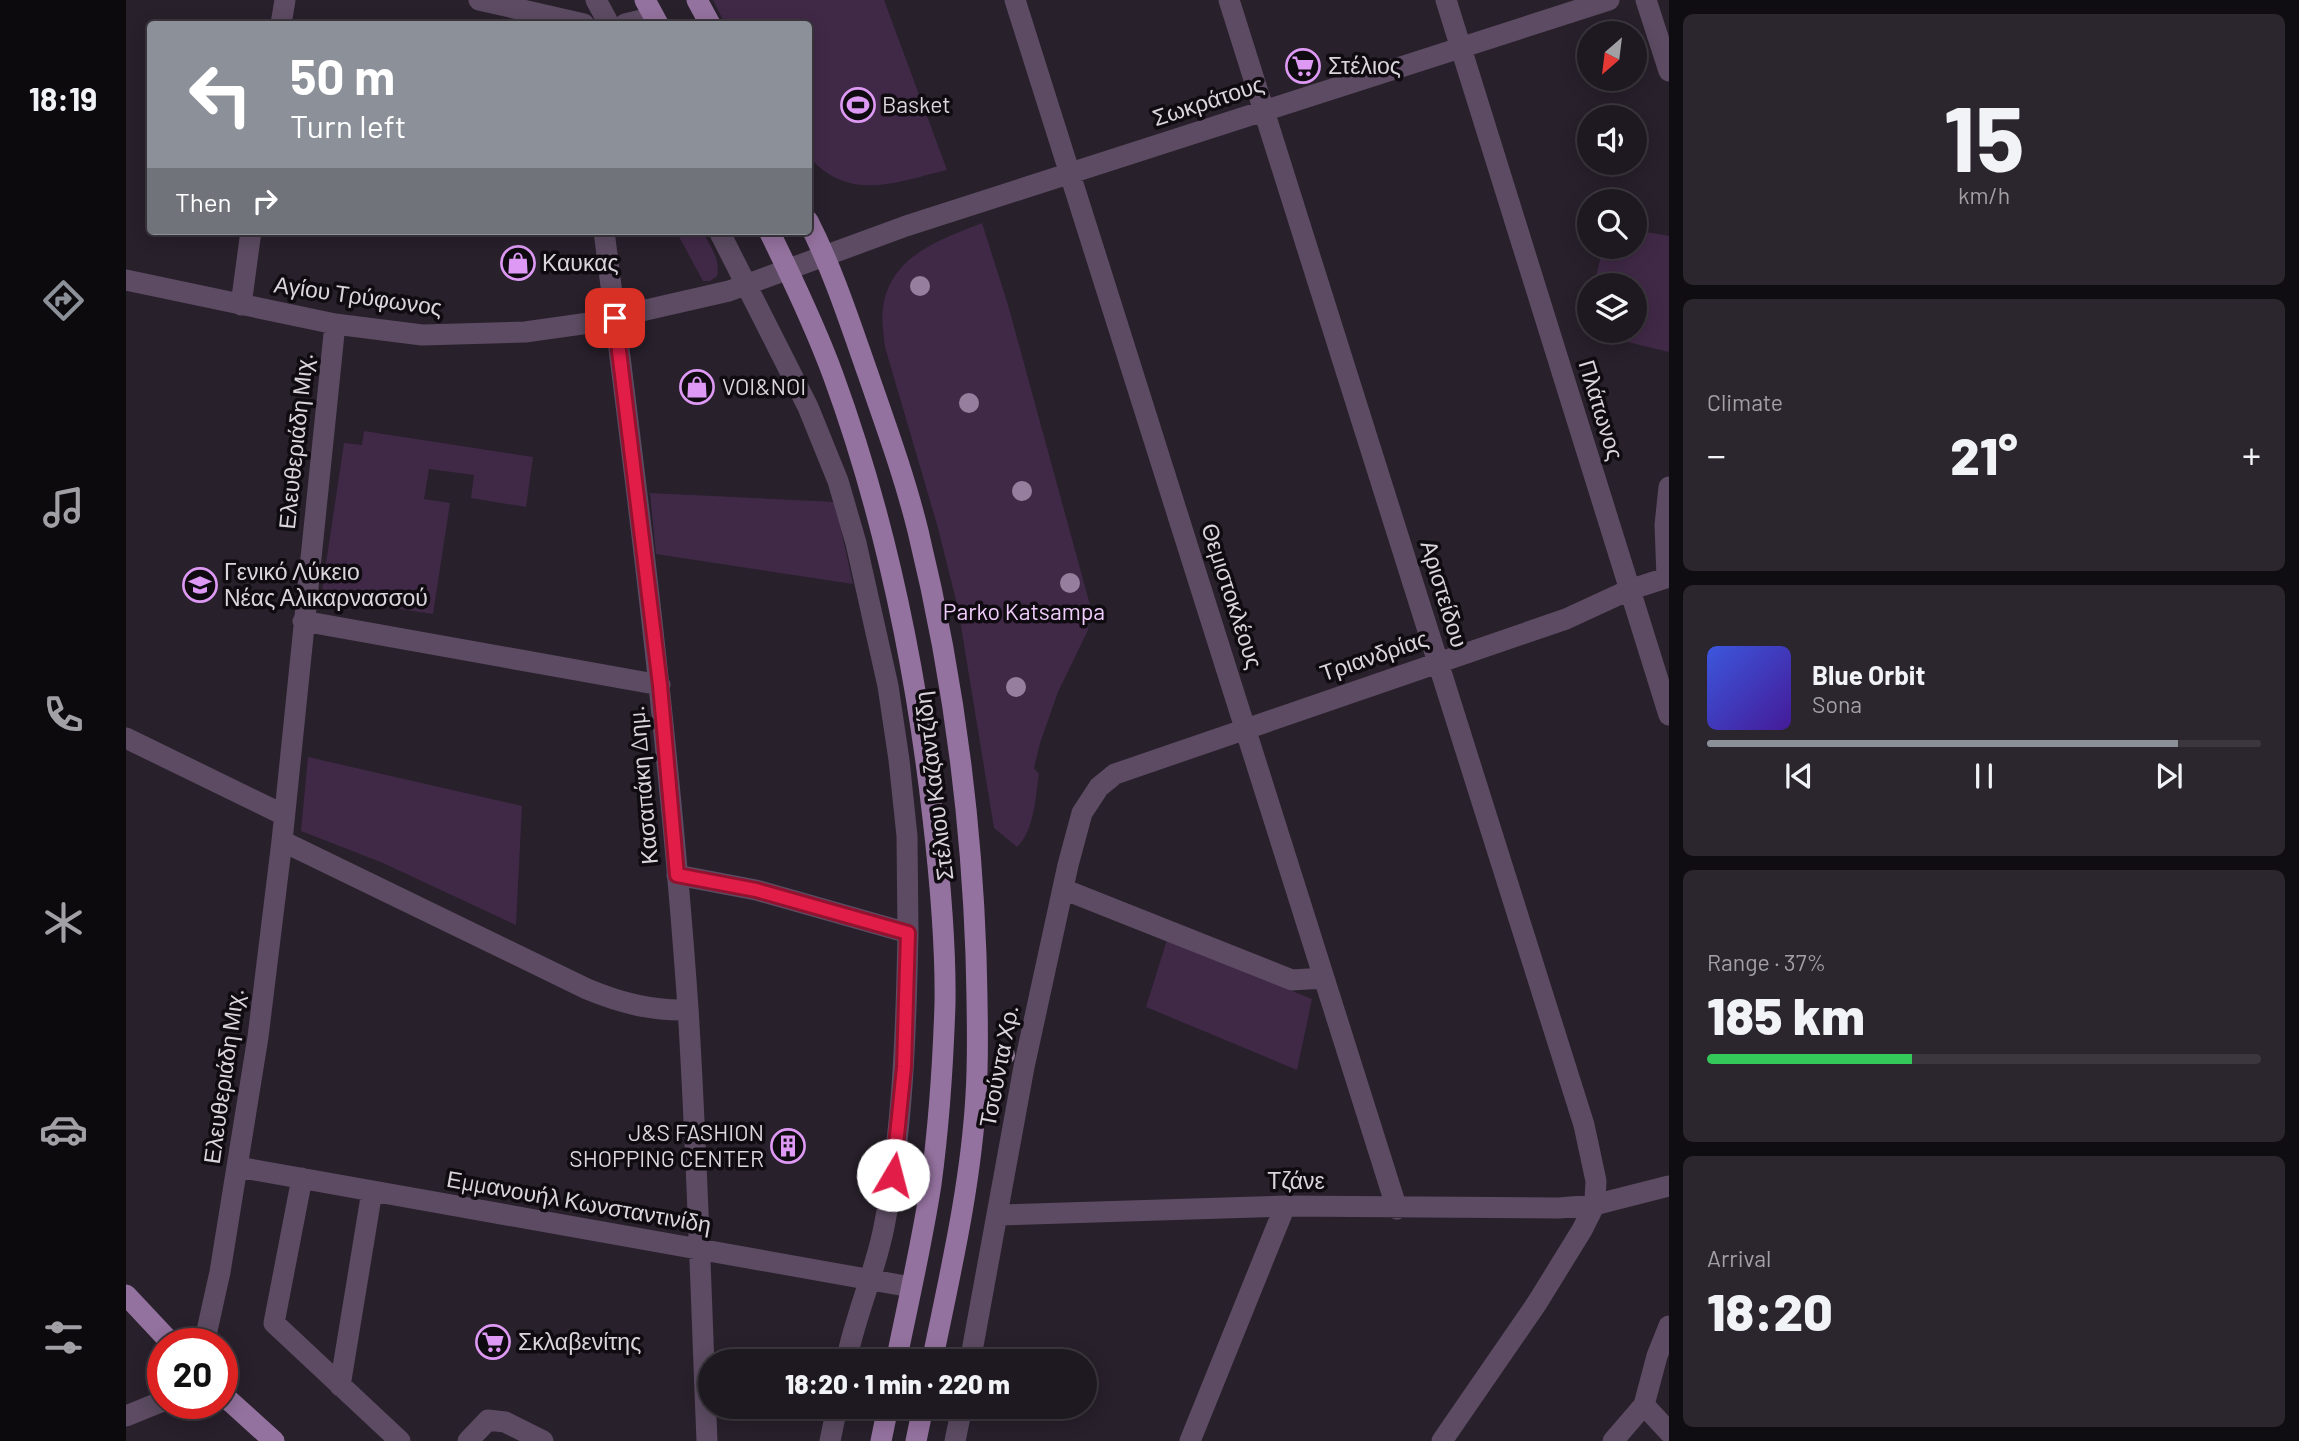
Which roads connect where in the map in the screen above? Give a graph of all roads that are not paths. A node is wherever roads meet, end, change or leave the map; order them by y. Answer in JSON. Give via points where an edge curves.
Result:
{"nodes":[{"id":1,"x":285,"y":0,"type":"edge"},
{"id":2,"x":480,"y":0,"type":"edge"},
{"id":3,"x":596,"y":0,"type":"edge"},
{"id":4,"x":697,"y":0,"type":"edge"},
{"id":5,"x":1015,"y":0,"type":"edge"},
{"id":6,"x":1229,"y":0,"type":"edge"},
{"id":7,"x":1446,"y":0,"type":"edge"},
{"id":8,"x":1609,"y":0,"type":"edge"},
{"id":9,"x":1646,"y":0,"type":"edge"},
{"id":10,"x":652,"y":14,"type":"edge"},
{"id":11,"x":282,"y":21,"type":"edge"},
{"id":12,"x":571,"y":21,"type":"edge"},
{"id":13,"x":608,"y":21,"type":"edge"},
{"id":14,"x":633,"y":21,"type":"edge"},
{"id":15,"x":708,"y":21,"type":"edge"},
{"id":16,"x":1461,"y":47,"type":"junction"},
{"id":17,"x":1669,"y":71,"type":"edge"},
{"id":18,"x":1265,"y":110,"type":"junction"},
{"id":19,"x":1070,"y":173,"type":"junction"},
{"id":20,"x":812,"y":230,"type":"edge"},
{"id":21,"x":250,"y":235,"type":"edge"},
{"id":22,"x":605,"y":235,"type":"edge"},
{"id":23,"x":721,"y":235,"type":"edge"},
{"id":24,"x":771,"y":235,"type":"edge"},
{"id":25,"x":823,"y":256,"type":"junction"},
{"id":26,"x":788,"y":270,"type":"junction"},
{"id":27,"x":126,"y":280,"type":"edge"},
{"id":28,"x":746,"y":286,"type":"junction"},
{"id":29,"x":241,"y":305,"type":"junction"},
{"id":30,"x":615,"y":318,"type":"junction"},
{"id":31,"x":335,"y":324,"type":"junction"},
{"id":32,"x":1669,"y":487,"type":"edge"},
{"id":33,"x":1668,"y":577,"type":"edge"},
{"id":34,"x":1629,"y":590,"type":"junction"},
{"id":35,"x":303,"y":621,"type":"junction"},
{"id":36,"x":1438,"y":661,"type":"junction"},
{"id":37,"x":660,"y":685,"type":"junction"},
{"id":38,"x":1669,"y":715,"type":"edge"},
{"id":39,"x":1246,"y":728,"type":"junction"},
{"id":40,"x":126,"y":738,"type":"edge"},
{"id":41,"x":1099,"y":787,"type":"joint"},
{"id":42,"x":284,"y":814,"type":"junction"},
{"id":43,"x":934,"y":831,"type":"junction"},
{"id":44,"x":906,"y":836,"type":"junction"},
{"id":45,"x":282,"y":841,"type":"junction"},
{"id":46,"x":677,"y":875,"type":"junction"},
{"id":47,"x":1063,"y":889,"type":"junction"},
{"id":48,"x":908,"y":933,"type":"junction"},
{"id":49,"x":1324,"y":978,"type":"junction"},
{"id":50,"x":688,"y":1010,"type":"junction"},
{"id":51,"x":238,"y":1167,"type":"junction"},
{"id":52,"x":302,"y":1178,"type":"junction"},
{"id":53,"x":1669,"y":1186,"type":"edge"},
{"id":54,"x":372,"y":1191,"type":"junction"},
{"id":55,"x":1285,"y":1206,"type":"junction"},
{"id":56,"x":1594,"y":1206,"type":"junction"},
{"id":57,"x":1397,"y":1209,"type":"junction"},
{"id":58,"x":999,"y":1214,"type":"junction"},
{"id":59,"x":699,"y":1250,"type":"junction"},
{"id":60,"x":870,"y":1279,"type":"junction"},
{"id":61,"x":911,"y":1287,"type":"junction"},
{"id":62,"x":126,"y":1295,"type":"edge"},
{"id":63,"x":1669,"y":1326,"type":"edge"},
{"id":64,"x":157,"y":1328,"type":"edge"},
{"id":65,"x":208,"y":1328,"type":"edge"},
{"id":66,"x":849,"y":1349,"type":"edge"},
{"id":67,"x":899,"y":1349,"type":"edge"},
{"id":68,"x":935,"y":1349,"type":"edge"},
{"id":69,"x":973,"y":1349,"type":"edge"},
{"id":70,"x":340,"y":1386,"type":"junction"},
{"id":71,"x":1644,"y":1405,"type":"junction"},
{"id":72,"x":147,"y":1407,"type":"edge"},
{"id":73,"x":238,"y":1408,"type":"edge"},
{"id":74,"x":126,"y":1416,"type":"edge"},
{"id":75,"x":835,"y":1419,"type":"edge"},
{"id":76,"x":885,"y":1419,"type":"edge"},
{"id":77,"x":921,"y":1419,"type":"edge"},
{"id":78,"x":960,"y":1419,"type":"edge"},
{"id":79,"x":1668,"y":1427,"type":"edge"},
{"id":80,"x":274,"y":1441,"type":"edge"},
{"id":81,"x":400,"y":1441,"type":"edge"},
{"id":82,"x":468,"y":1441,"type":"edge"},
{"id":83,"x":543,"y":1441,"type":"edge"},
{"id":84,"x":707,"y":1441,"type":"edge"},
{"id":85,"x":830,"y":1441,"type":"edge"},
{"id":86,"x":881,"y":1441,"type":"edge"},
{"id":87,"x":916,"y":1441,"type":"edge"},
{"id":88,"x":955,"y":1441,"type":"edge"},
{"id":89,"x":1190,"y":1441,"type":"edge"},
{"id":90,"x":1442,"y":1441,"type":"edge"},
{"id":91,"x":1613,"y":1441,"type":"edge"}],
"edges":[{"from":1,"to":11,"type":"street"},
{"from":2,"to":12,"type":"street"},
{"from":3,"to":13,"type":"street"},
{"from":4,"to":15,"type":"main road"},
{"from":5,"to":19,"type":"street","name":"Θεμιστοκλέους"},
{"from":6,"to":18,"type":"street","name":"Αριστείδου"},
{"from":7,"to":16,"type":"street","name":"Πλάτωνος"},
{"from":8,"to":16,"type":"street","name":"Σωκράτους"},
{"from":9,"to":17,"type":"street"},
{"from":10,"to":14,"type":"street"},
{"from":16,"to":18,"type":"street","name":"Σωκράτους"},
{"from":16,"to":34,"type":"street","name":"Πλάτωνος"},
{"from":18,"to":19,"type":"street","name":"Σωκράτους"},
{"from":18,"to":36,"type":"street","name":"Αριστείδου"},
{"from":19,"to":25,"type":"street","name":"Σωκράτους"},
{"from":19,"to":39,"type":"street","name":"Θεμιστοκλέους"},
{"from":20,"to":25,"type":"main road","name":"Στέλιου Καζαντζίδη"},
{"from":21,"to":29,"type":"street"},
{"from":22,"to":30,"type":"street","name":"Κασαπάκη Δημ."},
{"from":23,"to":28,"type":"street"},
{"from":24,"to":26,"type":"main road","name":"Στέλιου Καζαντζίδη"},
{"from":25,"to":26,"type":"street","name":"Σωκράτους"},
{"from":25,"to":68,"type":"main road","name":"Στέλιου Καζαντζίδη","via":[[883,416],[917,529],[949,682],[967,807],[974,897],[976,1098],[959,1223]]},
{"from":26,"to":28,"type":"street","name":"Αγίου Τρύφωνος"},
{"from":26,"to":43,"type":"main road","name":"Στέλιου Καζαντζίδη","via":[[832,371],[868,482],[915,693]]},
{"from":27,"to":29,"type":"street","name":"Αγίου Τρύφωνος"},
{"from":28,"to":30,"type":"street","name":"Αγίου Τρύφωνος"},
{"from":28,"to":44,"type":"street","via":[[808,407],[847,511],[888,686]]},
{"from":29,"to":31,"type":"street","name":"Αγίου Τρύφωνος"},
{"from":30,"to":31,"type":"street","name":"Αγίου Τρύφωνος","via":[[525,332],[456,336]]},
{"from":30,"to":37,"type":"street","name":"Κασαπάκη Δημ."},
{"from":31,"to":35,"type":"street","name":"Ελευθεριάδη Μιχ."},
{"from":32,"to":33,"type":"street","via":[[1665,525]]},
{"from":33,"to":34,"type":"street","name":"Τριανδρίας"},
{"from":34,"to":36,"type":"street","name":"Τριανδρίας","via":[[1566,619]]},
{"from":34,"to":38,"type":"street","name":"Πλάτωνος"},
{"from":35,"to":37,"type":"street"},
{"from":35,"to":42,"type":"street","name":"Ελευθεριάδη Μιχ."},
{"from":36,"to":39,"type":"street","name":"Τριανδρίας"},
{"from":36,"to":56,"type":"street","name":"Αριστείδου","via":[[1584,1125],[1596,1181]]},
{"from":37,"to":46,"type":"street","name":"Κασαπάκη Δημ."},
{"from":39,"to":41,"type":"street","name":"Τριανδρίας","via":[[1115,774]]},
{"from":39,"to":49,"type":"street","name":"Θεμιστοκλέους"},
{"from":40,"to":42,"type":"street"},
{"from":41,"to":47,"type":"street","name":"Τσούντα Χρ.","via":[[1082,813]]},
{"from":42,"to":45,"type":"street","name":"Ελευθεριάδη Μιχ."},
{"from":43,"to":44,"type":"street"},
{"from":43,"to":61,"type":"main road","name":"Στέλιου Καζαντζίδη","via":[[945,1005],[936,1138]]},
{"from":44,"to":48,"type":"street"},
{"from":45,"to":50,"type":"street","via":[[587,989],[630,1004]]},
{"from":45,"to":51,"type":"street","name":"Ελευθεριάδη Μιχ."},
{"from":46,"to":48,"type":"street","via":[[756,890]]},
{"from":46,"to":50,"type":"street","name":"Κασαπάκη Δημ."},
{"from":47,"to":49,"type":"street","via":[[1292,980]]},
{"from":47,"to":58,"type":"street","name":"Τσούντα Χρ.","via":[[1024,1067]]},
{"from":48,"to":60,"type":"street","via":[[901,1112],[884,1230]]},
{"from":49,"to":57,"type":"street","name":"Θεμιστοκλέους"},
{"from":50,"to":59,"type":"street","name":"Κασαπάκη Δημ."},
{"from":51,"to":52,"type":"street","name":"Εμμανουήλ Κωνσταντινίδη"},
{"from":51,"to":65,"type":"street","name":"Ελευθεριάδη Μιχ."},
{"from":52,"to":54,"type":"street","name":"Εμμανουήλ Κωνσταντινίδη"},
{"from":52,"to":70,"type":"street","via":[[274,1323]]},
{"from":53,"to":56,"type":"street"},
{"from":54,"to":59,"type":"street","name":"Εμμανουήλ Κωνσταντινίδη"},
{"from":54,"to":70,"type":"street"},
{"from":55,"to":57,"type":"street","name":"Τζάνε"},
{"from":55,"to":58,"type":"street","name":"Τζάνε"},
{"from":55,"to":89,"type":"street"},
{"from":56,"to":57,"type":"street","name":"Τζάνε"},
{"from":56,"to":90,"type":"street","via":[[1560,1267]]},
{"from":58,"to":69,"type":"street","name":"Τσούντα Χρ."},
{"from":59,"to":60,"type":"street","name":"Εμμανουήλ Κωνσταντινίδη"},
{"from":59,"to":84,"type":"street","name":"Κασαπάκη Δημ."},
{"from":60,"to":61,"type":"street","name":"Εμμανουήλ Κωνσταντινίδη"},
{"from":60,"to":66,"type":"street"},
{"from":61,"to":67,"type":"main road","name":"Στέλιου Καζαντζίδη"},
{"from":62,"to":64,"type":"main road"},
{"from":63,"to":71,"type":"street"},
{"from":70,"to":81,"type":"street"},
{"from":71,"to":79,"type":"street"},
{"from":71,"to":91,"type":"street"},
{"from":72,"to":74,"type":"street"},
{"from":73,"to":80,"type":"main road"},
{"from":75,"to":85,"type":"street"},
{"from":76,"to":86,"type":"main road"},
{"from":77,"to":87,"type":"main road"},
{"from":78,"to":88,"type":"street"},
{"from":82,"to":83,"type":"street","via":[[488,1420],[505,1422]]}]}
